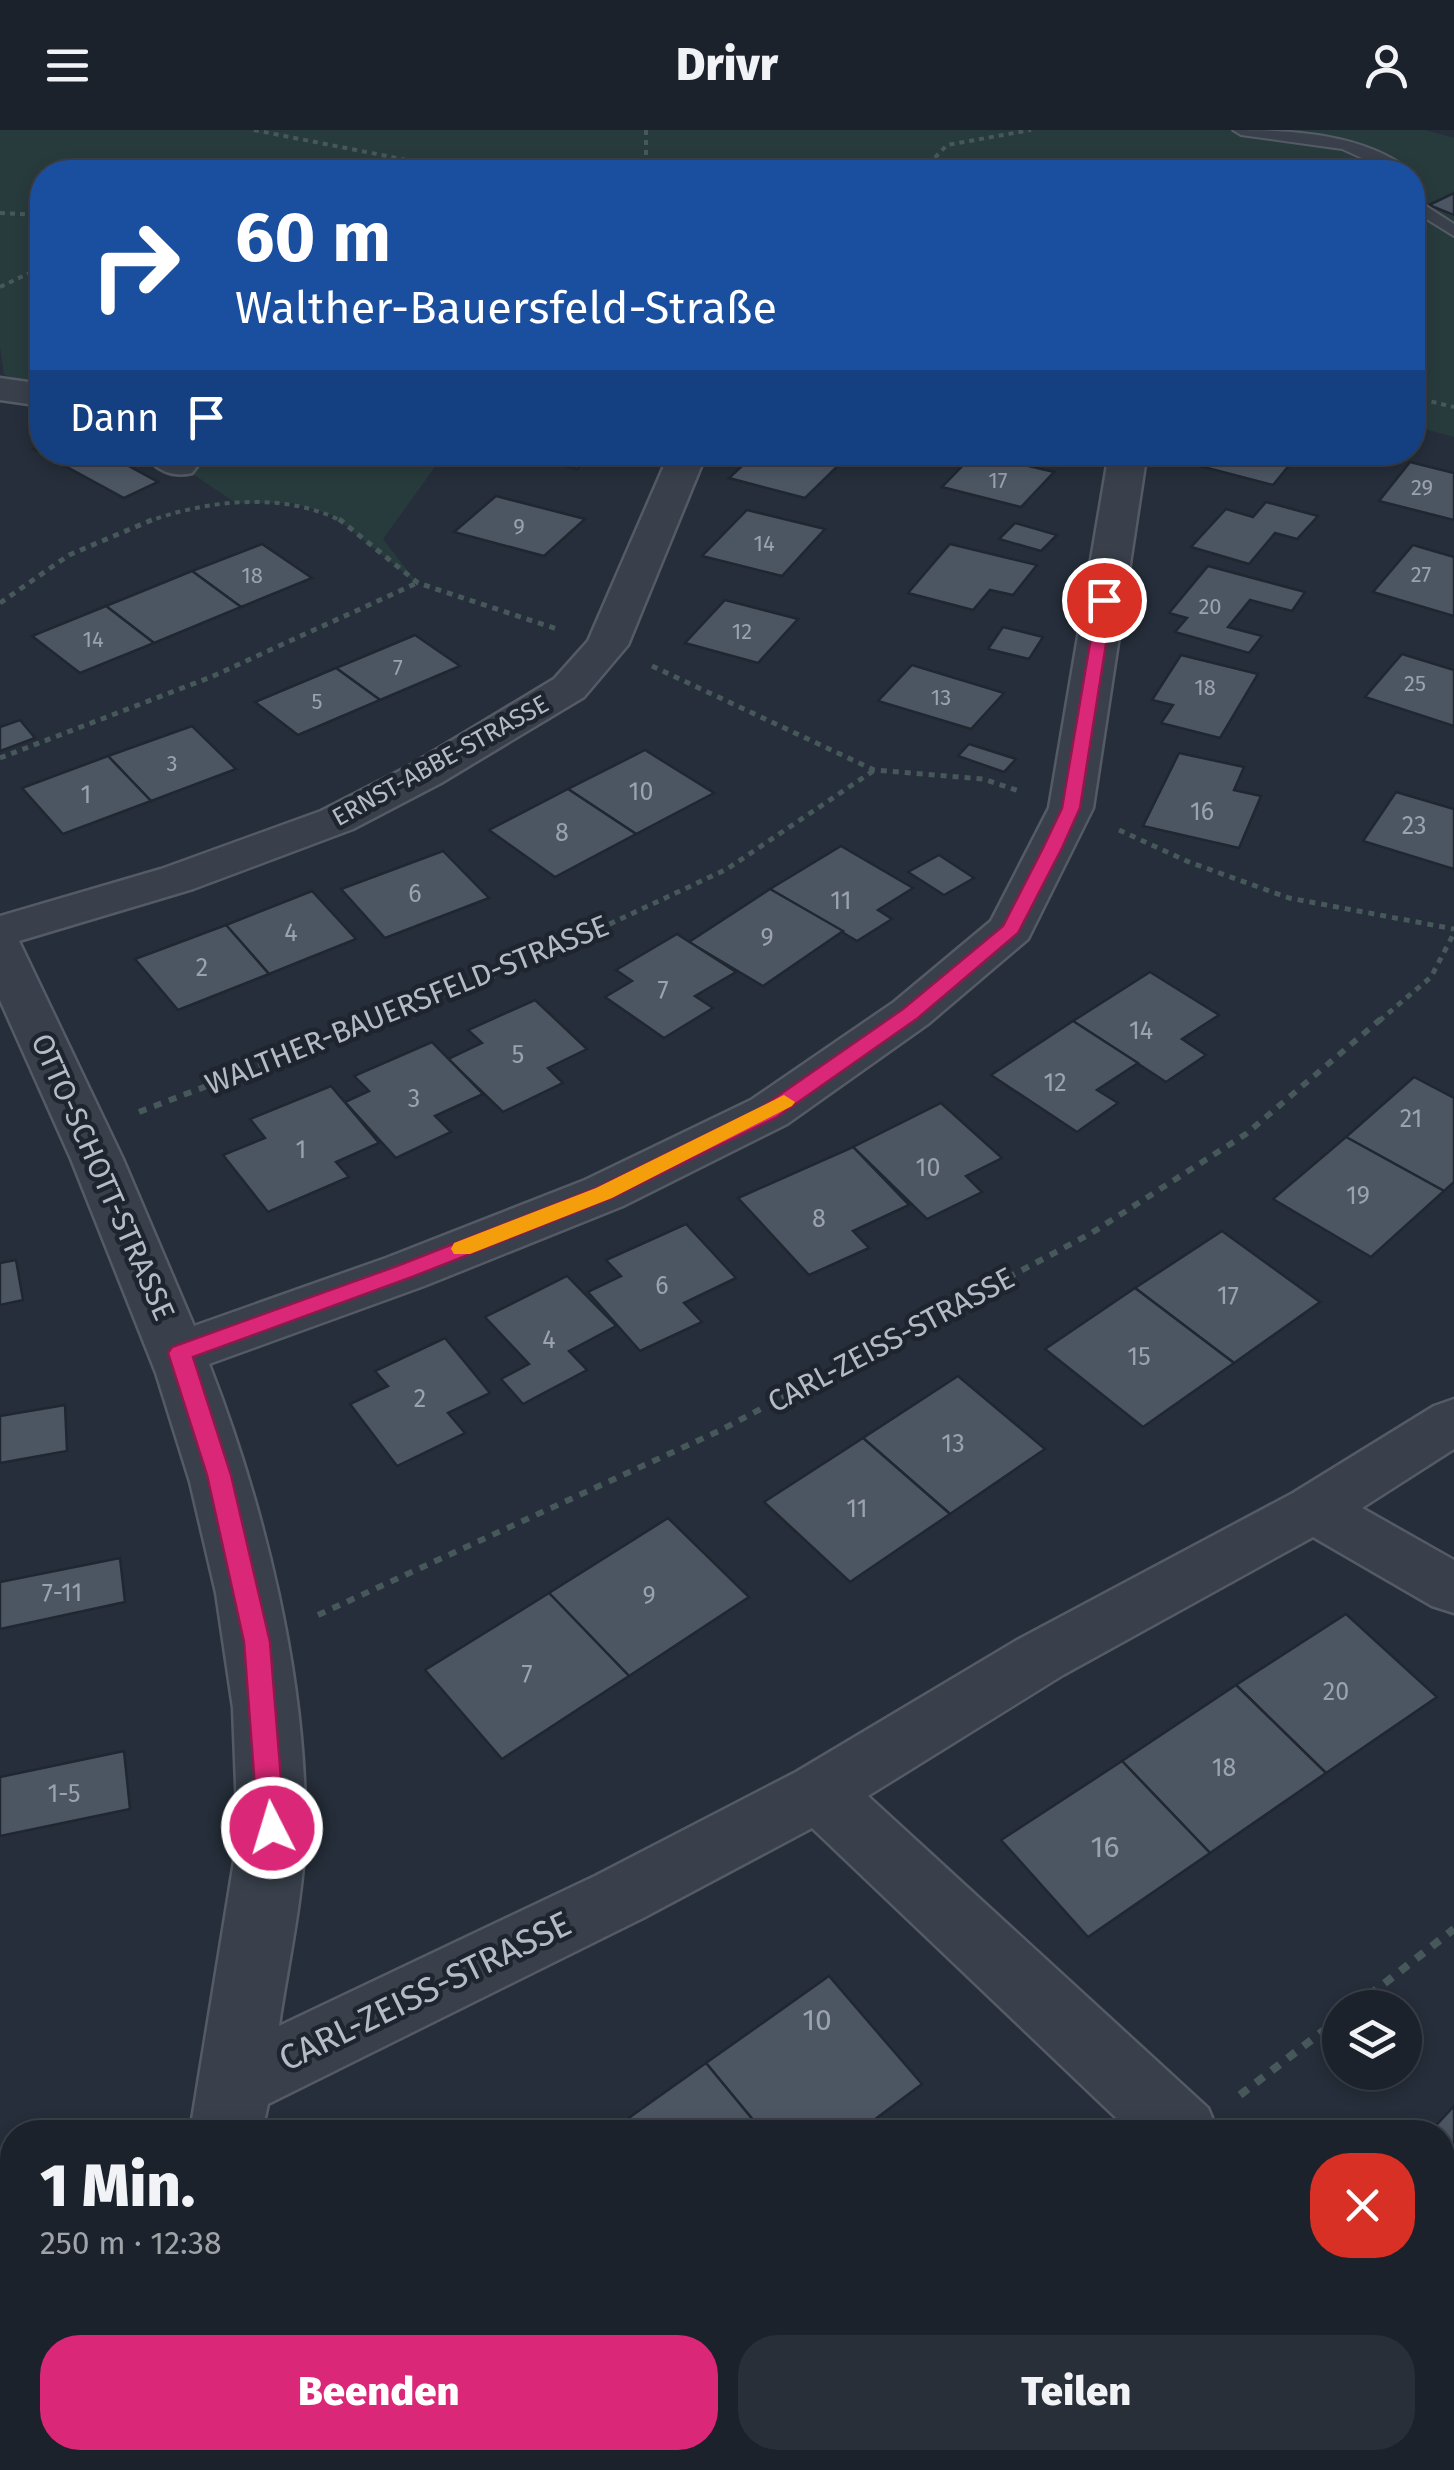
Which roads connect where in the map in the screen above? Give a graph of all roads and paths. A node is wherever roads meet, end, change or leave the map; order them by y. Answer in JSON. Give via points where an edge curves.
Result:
{"nodes":[{"id":1,"x":254,"y":130,"type":"edge"},
{"id":2,"x":646,"y":130,"type":"edge"},
{"id":3,"x":1031,"y":130,"type":"edge"},
{"id":4,"x":1240,"y":130,"type":"edge"},
{"id":5,"x":407,"y":160,"type":"edge"},
{"id":6,"x":646,"y":160,"type":"edge"},
{"id":7,"x":933,"y":160,"type":"edge"},
{"id":8,"x":1378,"y":160,"type":"edge"},
{"id":9,"x":1425,"y":211,"type":"edge"},
{"id":10,"x":0,"y":213,"type":"edge"},
{"id":11,"x":30,"y":214,"type":"edge"},
{"id":12,"x":1454,"y":231,"type":"edge"},
{"id":13,"x":30,"y":273,"type":"edge"},
{"id":14,"x":0,"y":288,"type":"edge"},
{"id":15,"x":0,"y":389,"type":"edge"},
{"id":16,"x":30,"y":393,"type":"edge"},
{"id":17,"x":1425,"y":400,"type":"edge"},
{"id":18,"x":1454,"y":407,"type":"edge"},
{"id":19,"x":684,"y":465,"type":"edge"},
{"id":20,"x":1126,"y":465,"type":"dead end"},
{"id":21,"x":418,"y":583,"type":"junction"},
{"id":22,"x":0,"y":603,"type":"edge"},
{"id":23,"x":608,"y":645,"type":"junction"},
{"id":24,"x":0,"y":758,"type":"edge"},
{"id":25,"x":874,"y":770,"type":"junction"},
{"id":26,"x":1071,"y":808,"type":"junction"},
{"id":27,"x":0,"y":931,"type":"edge"},
{"id":28,"x":1454,"y":931,"type":"edge"},
{"id":29,"x":0,"y":948,"type":"edge"},
{"id":30,"x":86,"y":1132,"type":"junction"},
{"id":31,"x":180,"y":1353,"type":"junction"},
{"id":32,"x":1454,"y":1421,"type":"edge"},
{"id":33,"x":1314,"y":1510,"type":"junction"},
{"id":34,"x":1454,"y":1589,"type":"edge"},
{"id":35,"x":257,"y":1642,"type":"junction"},
{"id":36,"x":819,"y":1792,"type":"junction"},
{"id":37,"x":1454,"y":1930,"type":"edge"},
{"id":38,"x":1376,"y":1990,"type":"edge"},
{"id":39,"x":1322,"y":2031,"type":"edge"},
{"id":40,"x":231,"y":2108,"type":"edge"},
{"id":41,"x":1209,"y":2115,"type":"edge"}],
"edges":[{"from":1,"to":5,"type":"path"},
{"from":2,"to":6,"type":"path"},
{"from":3,"to":7,"type":"path","via":[[947,146]]},
{"from":4,"to":8,"type":"lane","via":[[1346,145]]},
{"from":9,"to":12,"type":"lane"},
{"from":10,"to":11,"type":"path"},
{"from":13,"to":14,"type":"path"},
{"from":15,"to":16,"type":"street"},
{"from":17,"to":18,"type":"path"},
{"from":19,"to":23,"type":"street","name":"ERNST-ABBE-STRASSE"},
{"from":20,"to":26,"type":"street"},
{"from":21,"to":22,"type":"path","via":[[332,515],[293,503],[247,502],[152,522],[81,547]]},
{"from":21,"to":23,"type":"path"},
{"from":21,"to":24,"type":"path","via":[[116,718]]},
{"from":23,"to":25,"type":"path"},
{"from":23,"to":27,"type":"street","name":"ERNST-ABBE-STRASSE","via":[[568,688],[337,820],[178,879]]},
{"from":25,"to":26,"type":"path","via":[[983,780]]},
{"from":25,"to":30,"type":"path","name":"WALTHER-BAUERSFELD-STRASSE","via":[[727,869],[518,968]]},
{"from":26,"to":28,"type":"path","via":[[1289,898]]},
{"from":26,"to":31,"type":"street","via":[[1011,929],[910,1013],[769,1112],[604,1193]]},
{"from":28,"to":35,"type":"path","name":"CARL-ZEISS-STRASSE","via":[[1430,976],[1273,1112],[1090,1234],[721,1430]]},
{"from":29,"to":30,"type":"street","name":"OTTO-SCHOTT-STRASSE"},
{"from":30,"to":31,"type":"street","name":"OTTO-SCHOTT-STRASSE"},
{"from":31,"to":35,"type":"street","name":"OTTO-SCHOTT-STRASSE","via":[[219,1475]]},
{"from":32,"to":33,"type":"street","name":"CARL-ZEISS-STRASSE"},
{"from":33,"to":34,"type":"street"},
{"from":33,"to":36,"type":"street","name":"CARL-ZEISS-STRASSE","via":[[1041,1657]]},
{"from":35,"to":40,"type":"street","name":"OTTO-SCHOTT-STRASSE","via":[[272,1828]]},
{"from":36,"to":40,"type":"street","name":"CARL-ZEISS-STRASSE"},
{"from":36,"to":41,"type":"street"},
{"from":37,"to":38,"type":"path"},
{"from":39,"to":41,"type":"path"}]}
